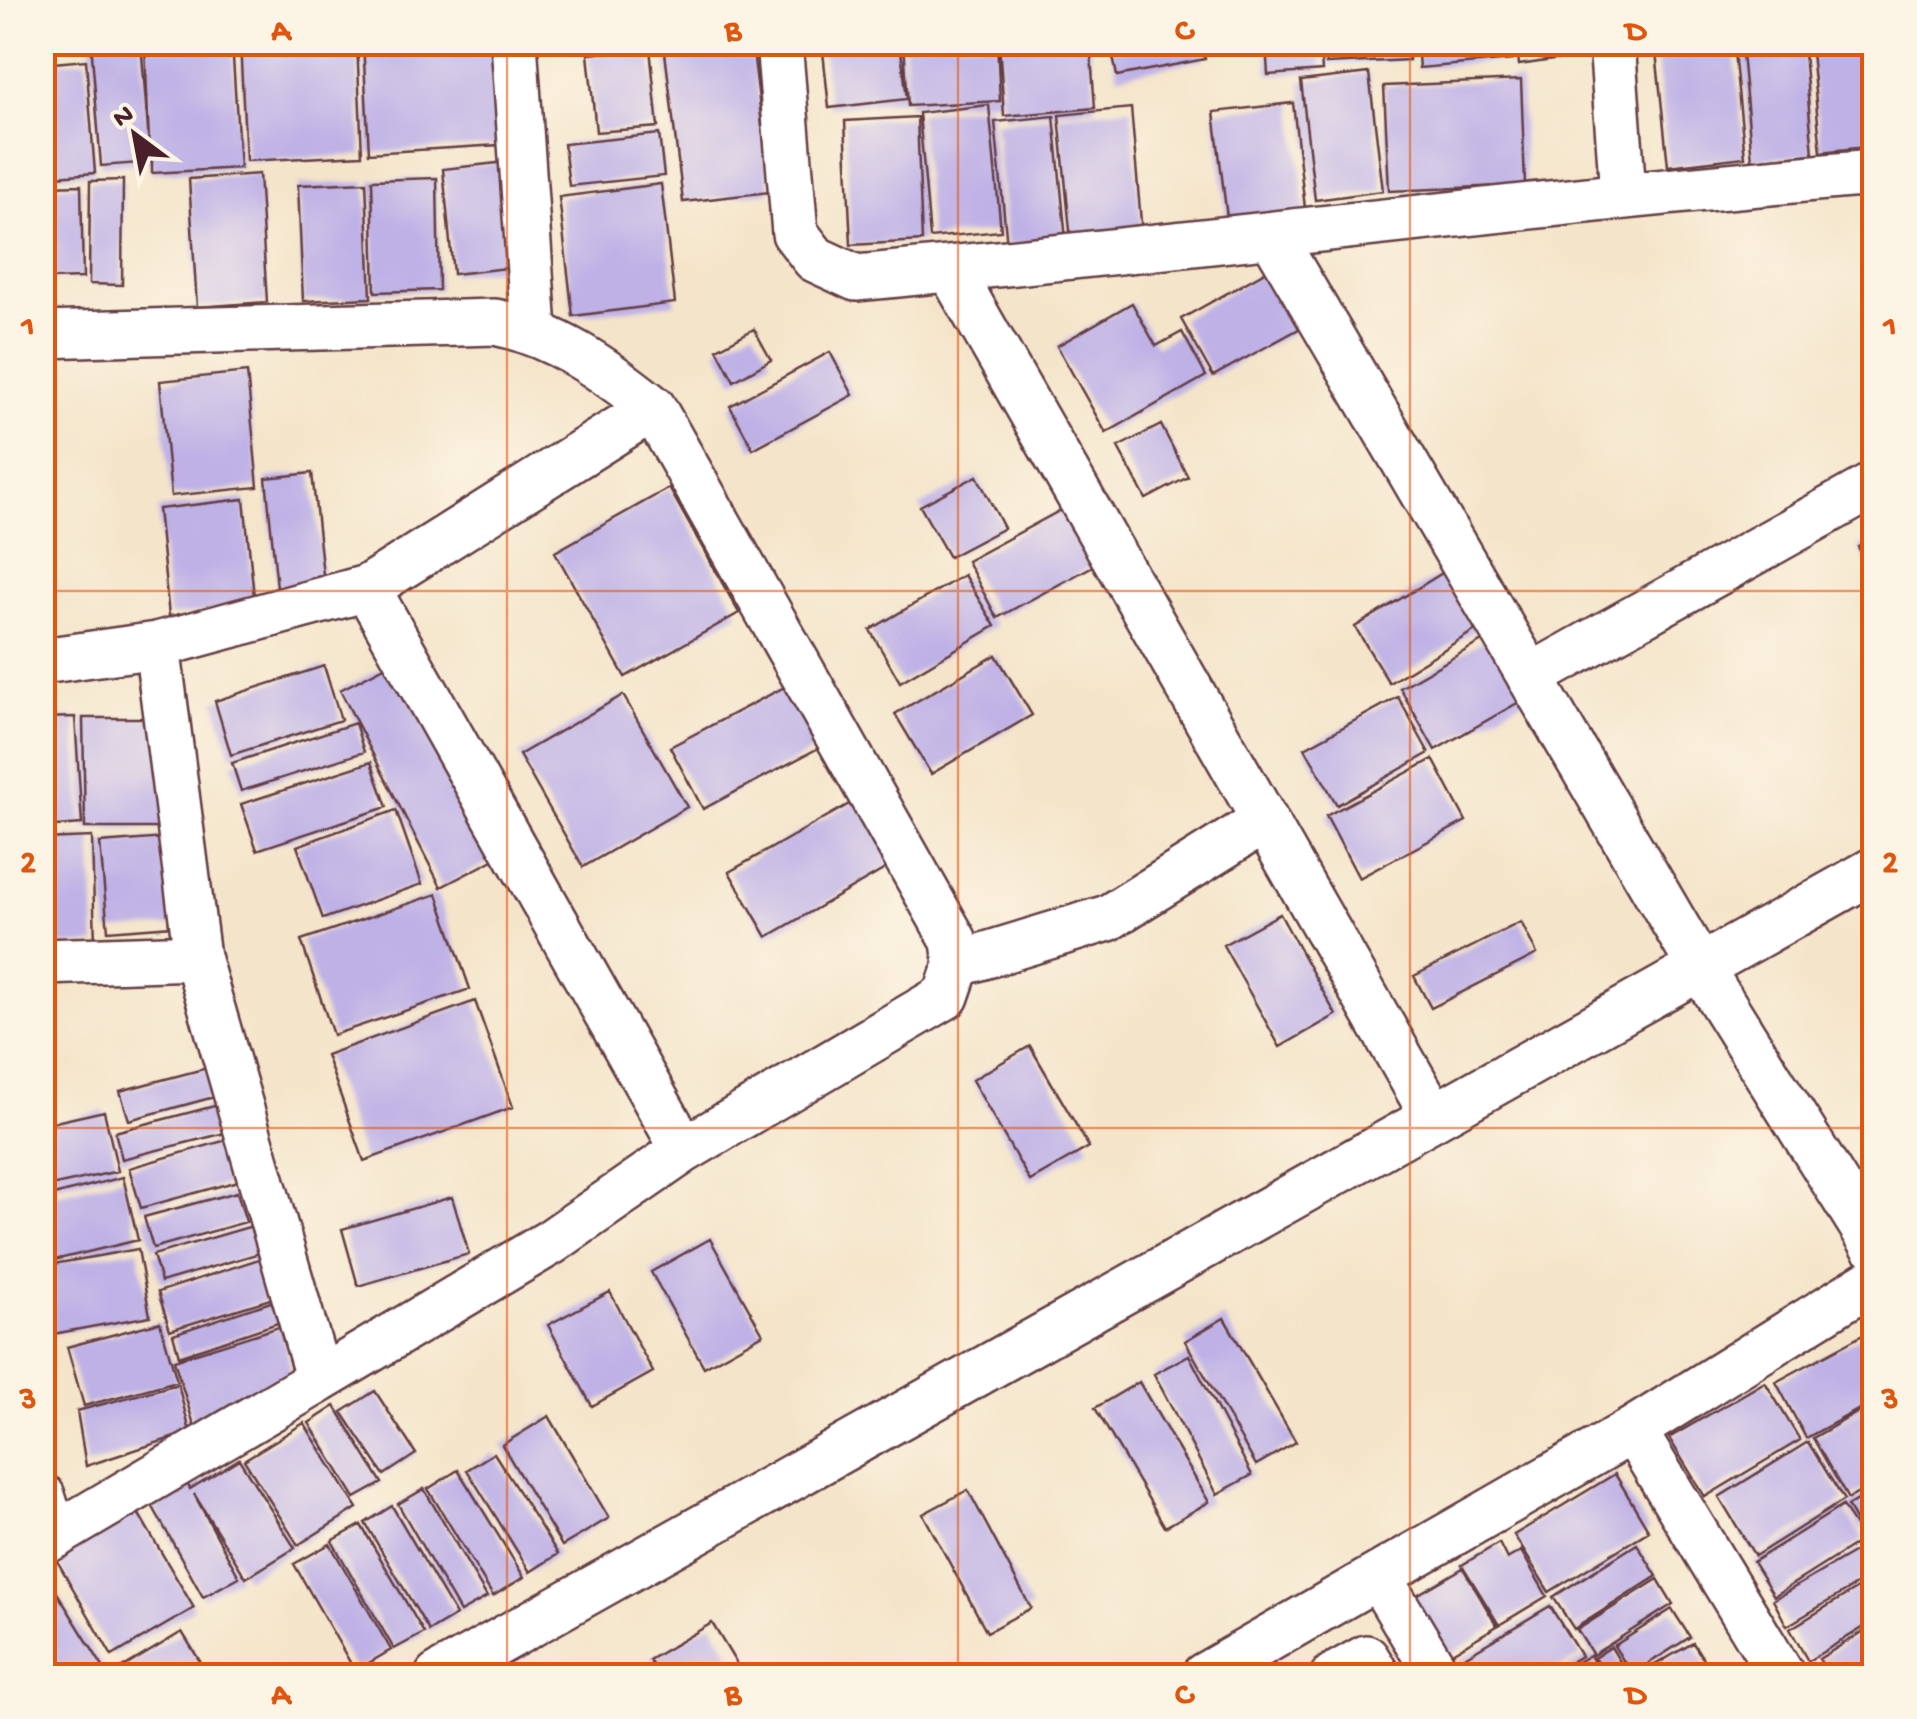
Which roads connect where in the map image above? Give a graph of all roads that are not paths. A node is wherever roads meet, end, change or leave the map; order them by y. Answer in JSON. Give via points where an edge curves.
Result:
{"nodes":[{"id":1,"x":514,"y":42,"type":"edge"},
{"id":2,"x":778,"y":42,"type":"edge"},
{"id":3,"x":1612,"y":42,"type":"edge"},
{"id":4,"x":1874,"y":173,"type":"edge"},
{"id":5,"x":1623,"y":194,"type":"junction"},
{"id":6,"x":1273,"y":237,"type":"junction"},
{"id":7,"x":950,"y":269,"type":"junction"},
{"id":8,"x":534,"y":330,"type":"junction"},
{"id":9,"x":42,"y":335,"type":"edge"},
{"id":10,"x":654,"y":408,"type":"junction"},
{"id":11,"x":1874,"y":485,"type":"edge"},
{"id":12,"x":367,"y":588,"type":"junction"},
{"id":13,"x":157,"y":646,"type":"junction"},
{"id":14,"x":42,"y":661,"type":"edge"},
{"id":15,"x":1530,"y":677,"type":"junction"},
{"id":16,"x":1265,"y":820,"type":"junction"},
{"id":17,"x":1874,"y":870,"type":"edge"},
{"id":18,"x":197,"y":957,"type":"junction"},
{"id":19,"x":42,"y":962,"type":"edge"},
{"id":20,"x":957,"y":964,"type":"junction"},
{"id":21,"x":1700,"y":968,"type":"junction"},
{"id":22,"x":1434,"y":1116,"type":"junction"},
{"id":23,"x":684,"y":1150,"type":"junction"},
{"id":24,"x":1874,"y":1245,"type":"edge"},
{"id":25,"x":1874,"y":1280,"type":"edge"},
{"id":26,"x":319,"y":1380,"type":"junction"},
{"id":27,"x":1634,"y":1430,"type":"junction"},
{"id":28,"x":47,"y":1525,"type":"edge"},
{"id":29,"x":1378,"y":1576,"type":"junction"},
{"id":30,"x":438,"y":1676,"type":"edge"},
{"id":31,"x":1204,"y":1676,"type":"edge"},
{"id":32,"x":1334,"y":1676,"type":"edge"},
{"id":33,"x":1377,"y":1676,"type":"edge"},
{"id":34,"x":1438,"y":1676,"type":"edge"},
{"id":35,"x":1782,"y":1676,"type":"edge"}],
"edges":[{"from":1,"to":8,"type":"street"},
{"from":2,"to":7,"type":"street","via":[[795,233],[814,258],[856,278]]},
{"from":3,"to":5,"type":"street"},
{"from":4,"to":5,"type":"street"},
{"from":5,"to":6,"type":"street"},
{"from":6,"to":7,"type":"street"},
{"from":6,"to":15,"type":"street"},
{"from":7,"to":16,"type":"street"},
{"from":8,"to":9,"type":"street","via":[[495,322]]},
{"from":8,"to":10,"type":"street"},
{"from":10,"to":12,"type":"street"},
{"from":10,"to":20,"type":"street","via":[[954,941]]},
{"from":11,"to":15,"type":"street"},
{"from":12,"to":13,"type":"street"},
{"from":12,"to":23,"type":"street"},
{"from":13,"to":14,"type":"street"},
{"from":13,"to":18,"type":"street"},
{"from":15,"to":21,"type":"street"},
{"from":16,"to":20,"type":"street","via":[[1108,918]]},
{"from":16,"to":22,"type":"street"},
{"from":17,"to":21,"type":"street"},
{"from":18,"to":19,"type":"street"},
{"from":18,"to":26,"type":"street"},
{"from":20,"to":23,"type":"street","via":[[946,996]]},
{"from":21,"to":22,"type":"street"},
{"from":21,"to":24,"type":"street"},
{"from":22,"to":30,"type":"street"},
{"from":23,"to":26,"type":"street","via":[[551,1242]]},
{"from":25,"to":27,"type":"street"},
{"from":26,"to":28,"type":"street"},
{"from":27,"to":29,"type":"street"},
{"from":27,"to":35,"type":"street"},
{"from":29,"to":31,"type":"street"},
{"from":29,"to":34,"type":"street"},
{"from":32,"to":33,"type":"street","via":[[1366,1658]]}]}
